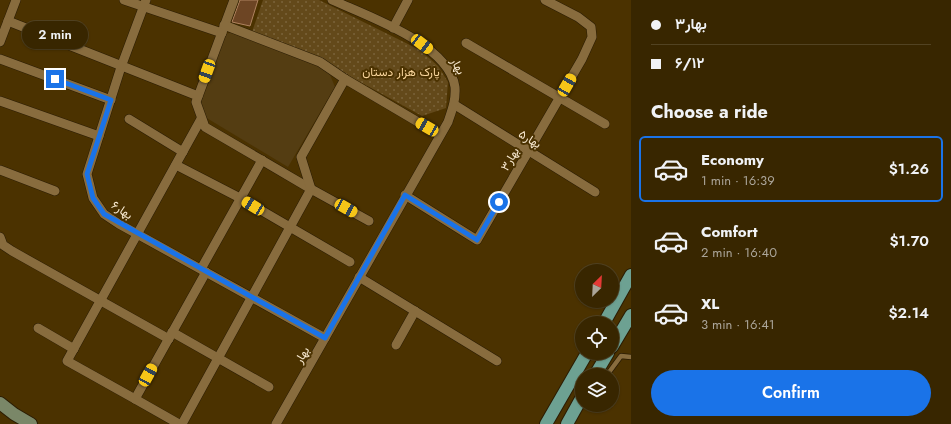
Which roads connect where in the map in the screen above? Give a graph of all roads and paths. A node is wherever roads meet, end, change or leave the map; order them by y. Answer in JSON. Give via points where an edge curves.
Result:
{"nodes":[{"id":1,"x":16,"y":0,"type":"edge"},
{"id":2,"x":124,"y":0,"type":"edge"},
{"id":3,"x":234,"y":0,"type":"edge"},
{"id":4,"x":332,"y":0,"type":"edge"},
{"id":5,"x":408,"y":0,"type":"edge"},
{"id":6,"x":545,"y":0,"type":"edge"},
{"id":7,"x":144,"y":4,"type":"edge"},
{"id":8,"x":8,"y":21,"type":"junction"},
{"id":9,"x":393,"y":28,"type":"junction"},
{"id":10,"x":223,"y":29,"type":"junction"},
{"id":11,"x":0,"y":42,"type":"edge"},
{"id":12,"x":466,"y":43,"type":"dead end"},
{"id":13,"x":0,"y":58,"type":"edge"},
{"id":14,"x":121,"y":67,"type":"junction"},
{"id":15,"x":344,"y":79,"type":"junction"},
{"id":16,"x":198,"y":96,"type":"junction"},
{"id":17,"x":560,"y":97,"type":"junction"},
{"id":18,"x":111,"y":100,"type":"junction"},
{"id":19,"x":0,"y":101,"type":"edge"},
{"id":20,"x":455,"y":105,"type":"junction"},
{"id":21,"x":129,"y":119,"type":"dead end"},
{"id":22,"x":201,"y":119,"type":"junction"},
{"id":23,"x":604,"y":124,"type":"dead end"},
{"id":24,"x":440,"y":135,"type":"junction"},
{"id":25,"x":99,"y":136,"type":"junction"},
{"id":26,"x":183,"y":152,"type":"junction"},
{"id":27,"x":528,"y":152,"type":"junction"},
{"id":28,"x":262,"y":160,"type":"junction"},
{"id":29,"x":176,"y":165,"type":"junction"},
{"id":30,"x":0,"y":170,"type":"edge"},
{"id":31,"x":311,"y":189,"type":"junction"},
{"id":32,"x":55,"y":191,"type":"dead end"},
{"id":33,"x":595,"y":192,"type":"dead end"},
{"id":34,"x":405,"y":195,"type":"junction"},
{"id":35,"x":240,"y":198,"type":"junction"},
{"id":36,"x":369,"y":221,"type":"dead end"},
{"id":37,"x":291,"y":228,"type":"junction"},
{"id":38,"x":137,"y":234,"type":"junction"},
{"id":39,"x":0,"y":236,"type":"edge"},
{"id":40,"x":350,"y":262,"type":"dead end"},
{"id":41,"x":203,"y":270,"type":"junction"},
{"id":42,"x":631,"y":275,"type":"edge"},
{"id":43,"x":359,"y":277,"type":"junction"},
{"id":44,"x":253,"y":298,"type":"junction"},
{"id":45,"x":100,"y":300,"type":"junction"},
{"id":46,"x":415,"y":311,"type":"junction"},
{"id":47,"x":608,"y":316,"type":"edge"},
{"id":48,"x":631,"y":316,"type":"edge"},
{"id":49,"x":38,"y":328,"type":"dead end"},
{"id":50,"x":170,"y":336,"type":"junction"},
{"id":51,"x":619,"y":336,"type":"edge"},
{"id":52,"x":325,"y":338,"type":"junction"},
{"id":53,"x":396,"y":345,"type":"dead end"},
{"id":54,"x":74,"y":349,"type":"junction"},
{"id":55,"x":631,"y":357,"type":"edge"},
{"id":56,"x":219,"y":358,"type":"junction"},
{"id":57,"x":583,"y":360,"type":"edge"},
{"id":58,"x":497,"y":361,"type":"dead end"},
{"id":59,"x":612,"y":368,"type":"edge"},
{"id":60,"x":269,"y":387,"type":"dead end"},
{"id":61,"x":135,"y":399,"type":"junction"},
{"id":62,"x":0,"y":403,"type":"edge"},
{"id":63,"x":575,"y":410,"type":"edge"},
{"id":64,"x":184,"y":423,"type":"edge"},
{"id":65,"x":31,"y":424,"type":"edge"},
{"id":66,"x":276,"y":424,"type":"edge"},
{"id":67,"x":546,"y":424,"type":"edge"},
{"id":68,"x":567,"y":424,"type":"edge"}],
"edges":[{"from":1,"to":8,"type":"street"},
{"from":2,"to":7,"type":"street"},
{"from":3,"to":10,"type":"street"},
{"from":4,"to":9,"type":"street","name":"بهار"},
{"from":5,"to":9,"type":"street"},
{"from":6,"to":17,"type":"street","name":"بهار۳","via":[[591,26],[592,37]]},
{"from":7,"to":10,"type":"street"},
{"from":7,"to":14,"type":"street","name":"بهار۶"},
{"from":8,"to":11,"type":"street"},
{"from":8,"to":14,"type":"street"},
{"from":9,"to":20,"type":"street","name":"بهار","via":[[439,57],[455,86]]},
{"from":10,"to":15,"type":"street","via":[[320,62]]},
{"from":10,"to":16,"type":"street"},
{"from":12,"to":17,"type":"street"},
{"from":13,"to":18,"type":"street"},
{"from":14,"to":16,"type":"street"},
{"from":14,"to":18,"type":"street","name":"بهار۶"},
{"from":15,"to":24,"type":"street"},
{"from":15,"to":31,"type":"street","via":[[301,157]]},
{"from":16,"to":22,"type":"street","via":[[196,102]]},
{"from":17,"to":23,"type":"street"},
{"from":17,"to":27,"type":"street","name":"بهار۳"},
{"from":18,"to":25,"type":"street","name":"بهار۶"},
{"from":19,"to":25,"type":"street"},
{"from":20,"to":24,"type":"street","name":"بهار"},
{"from":20,"to":27,"type":"street","name":"بهار۵"},
{"from":21,"to":26,"type":"street"},
{"from":22,"to":26,"type":"street"},
{"from":22,"to":28,"type":"street","via":[[205,127]]},
{"from":24,"to":34,"type":"street","name":"بهار"},
{"from":25,"to":38,"type":"street","name":"بهار۶","via":[[87,174],[93,198],[104,214]]},
{"from":26,"to":29,"type":"street"},
{"from":27,"to":33,"type":"street","name":"بهار۵"},
{"from":27,"to":34,"type":"street","name":"بهار۳","via":[[477,240]]},
{"from":28,"to":31,"type":"street"},
{"from":28,"to":35,"type":"street"},
{"from":29,"to":35,"type":"street"},
{"from":29,"to":38,"type":"street"},
{"from":30,"to":32,"type":"street"},
{"from":31,"to":36,"type":"street"},
{"from":31,"to":37,"type":"street"},
{"from":34,"to":43,"type":"street","name":"بهار"},
{"from":35,"to":37,"type":"street"},
{"from":35,"to":41,"type":"street"},
{"from":37,"to":40,"type":"street"},
{"from":37,"to":44,"type":"street"},
{"from":38,"to":41,"type":"street","name":"بهار۶"},
{"from":38,"to":45,"type":"street"},
{"from":39,"to":45,"type":"street","via":[[3,245],[12,251]]},
{"from":41,"to":44,"type":"street","name":"بهار۶"},
{"from":41,"to":50,"type":"street"},
{"from":42,"to":47,"type":"main road"},
{"from":43,"to":46,"type":"street"},
{"from":43,"to":52,"type":"street","name":"بهار"},
{"from":44,"to":52,"type":"street","name":"بهار۶"},
{"from":44,"to":56,"type":"street"},
{"from":45,"to":50,"type":"street"},
{"from":45,"to":54,"type":"street"},
{"from":46,"to":53,"type":"street"},
{"from":46,"to":58,"type":"street"},
{"from":48,"to":51,"type":"main road"},
{"from":49,"to":54,"type":"street"},
{"from":50,"to":56,"type":"street"},
{"from":50,"to":61,"type":"street"},
{"from":52,"to":66,"type":"street","name":"بهار"},
{"from":54,"to":61,"type":"street","via":[[67,362]]},
{"from":55,"to":59,"type":"lane","via":[[621,356]]},
{"from":56,"to":60,"type":"street"},
{"from":56,"to":64,"type":"street"},
{"from":57,"to":67,"type":"main road"},
{"from":61,"to":64,"type":"street"},
{"from":62,"to":65,"type":"main road"},
{"from":63,"to":68,"type":"main road"}]}
